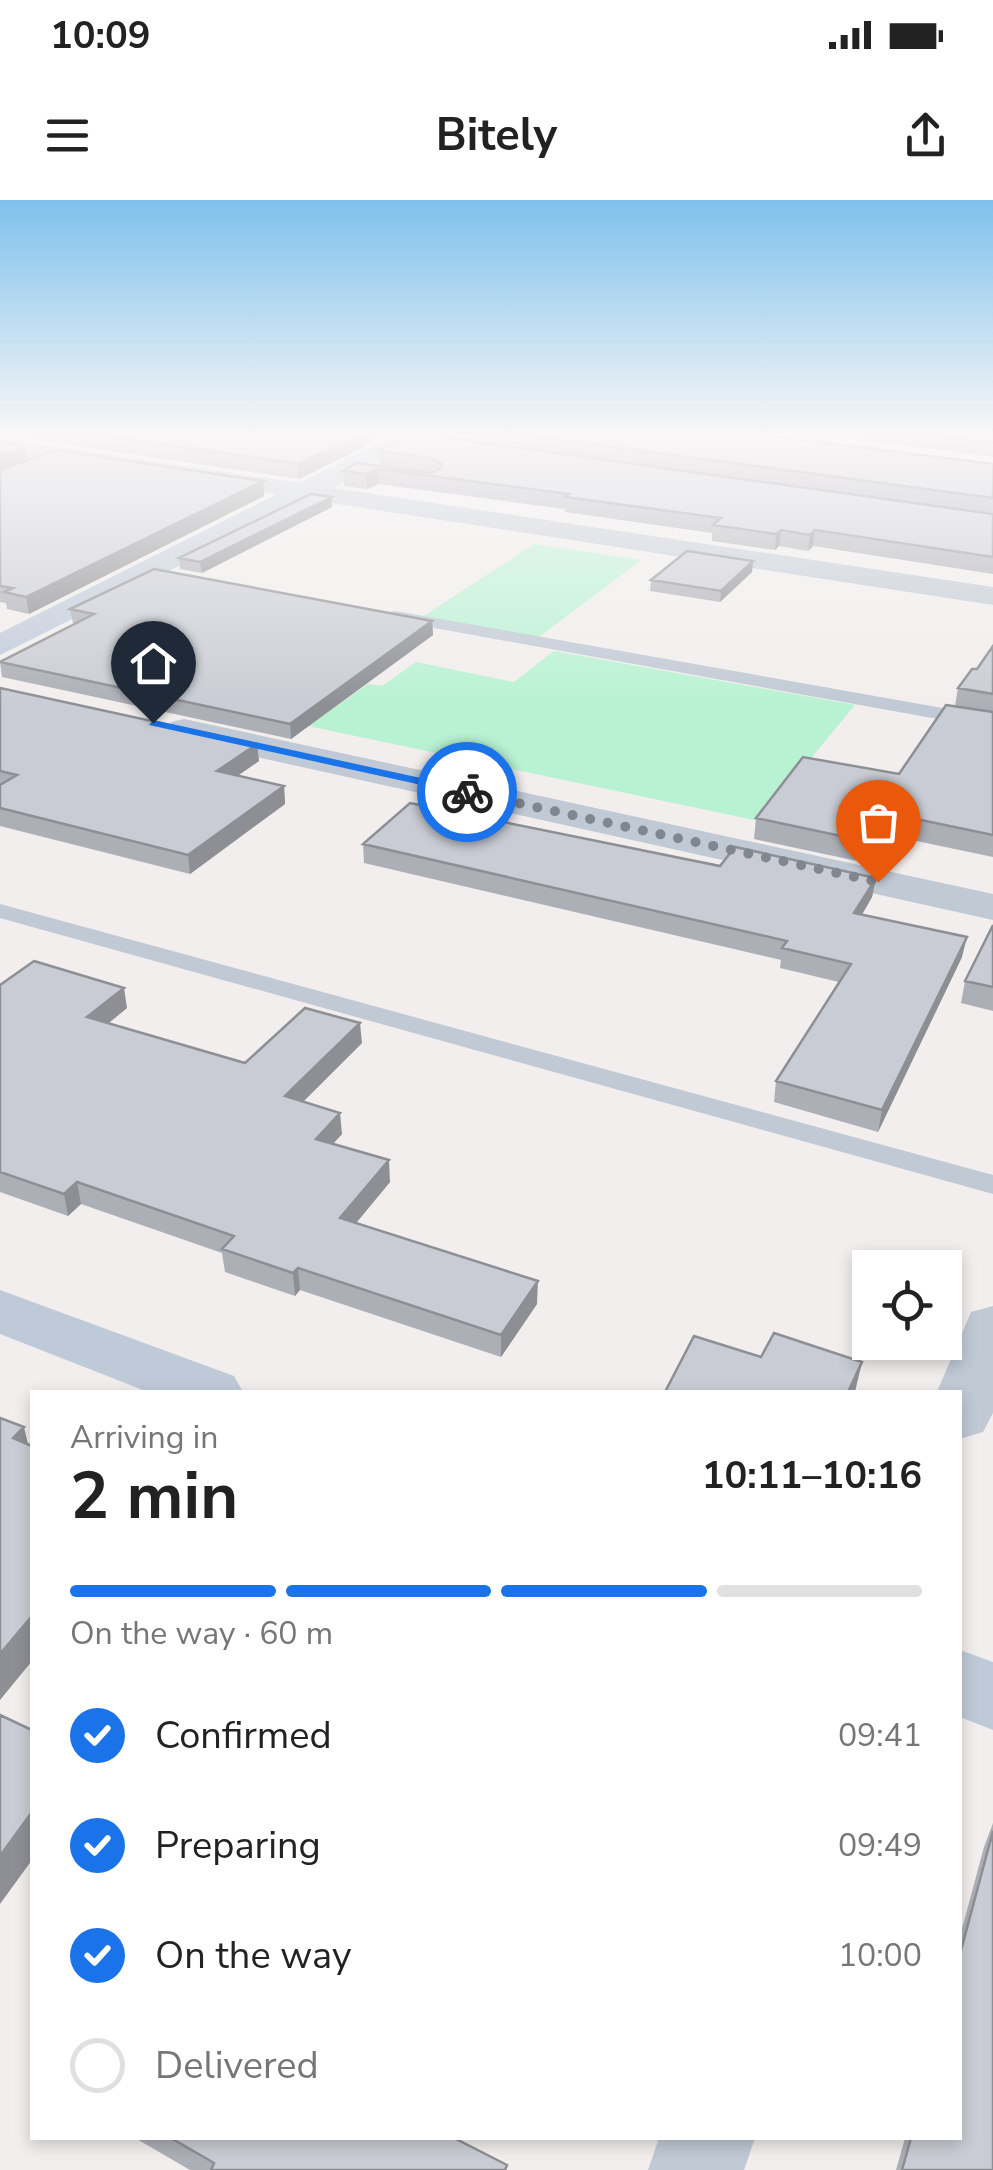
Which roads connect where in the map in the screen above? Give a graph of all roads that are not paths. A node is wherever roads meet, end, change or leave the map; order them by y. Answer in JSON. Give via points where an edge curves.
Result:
{"nodes":[{"id":1,"x":245,"y":524,"type":"edge"},
{"id":2,"x":520,"y":524,"type":"edge"},
{"id":3,"x":146,"y":572,"type":"junction"},
{"id":4,"x":185,"y":578,"type":"edge"},
{"id":5,"x":993,"y":596,"type":"edge"},
{"id":6,"x":384,"y":614,"type":"edge"},
{"id":7,"x":0,"y":645,"type":"edge"},
{"id":8,"x":993,"y":723,"type":"edge"},
{"id":9,"x":156,"y":724,"type":"edge"},
{"id":10,"x":993,"y":907,"type":"edge"},
{"id":11,"x":0,"y":911,"type":"edge"},
{"id":12,"x":993,"y":1186,"type":"edge"},
{"id":13,"x":0,"y":1311,"type":"edge"},
{"id":14,"x":993,"y":1326,"type":"edge"},
{"id":15,"x":207,"y":1390,"type":"edge"},
{"id":16,"x":962,"y":1410,"type":"edge"},
{"id":17,"x":962,"y":1684,"type":"edge"},
{"id":18,"x":993,"y":1696,"type":"edge"},
{"id":19,"x":706,"y":2140,"type":"edge"},
{"id":20,"x":696,"y":2170,"type":"edge"}],
"edges":[{"from":1,"to":3,"type":"main road"},
{"from":2,"to":5,"type":"street"},
{"from":3,"to":4,"type":"lane"},
{"from":3,"to":7,"type":"main road"},
{"from":6,"to":8,"type":"lane"},
{"from":9,"to":10,"type":"street"},
{"from":11,"to":12,"type":"lane"},
{"from":13,"to":15,"type":"main road"},
{"from":14,"to":16,"type":"street"},
{"from":17,"to":18,"type":"main road"},
{"from":19,"to":20,"type":"street"}]}
